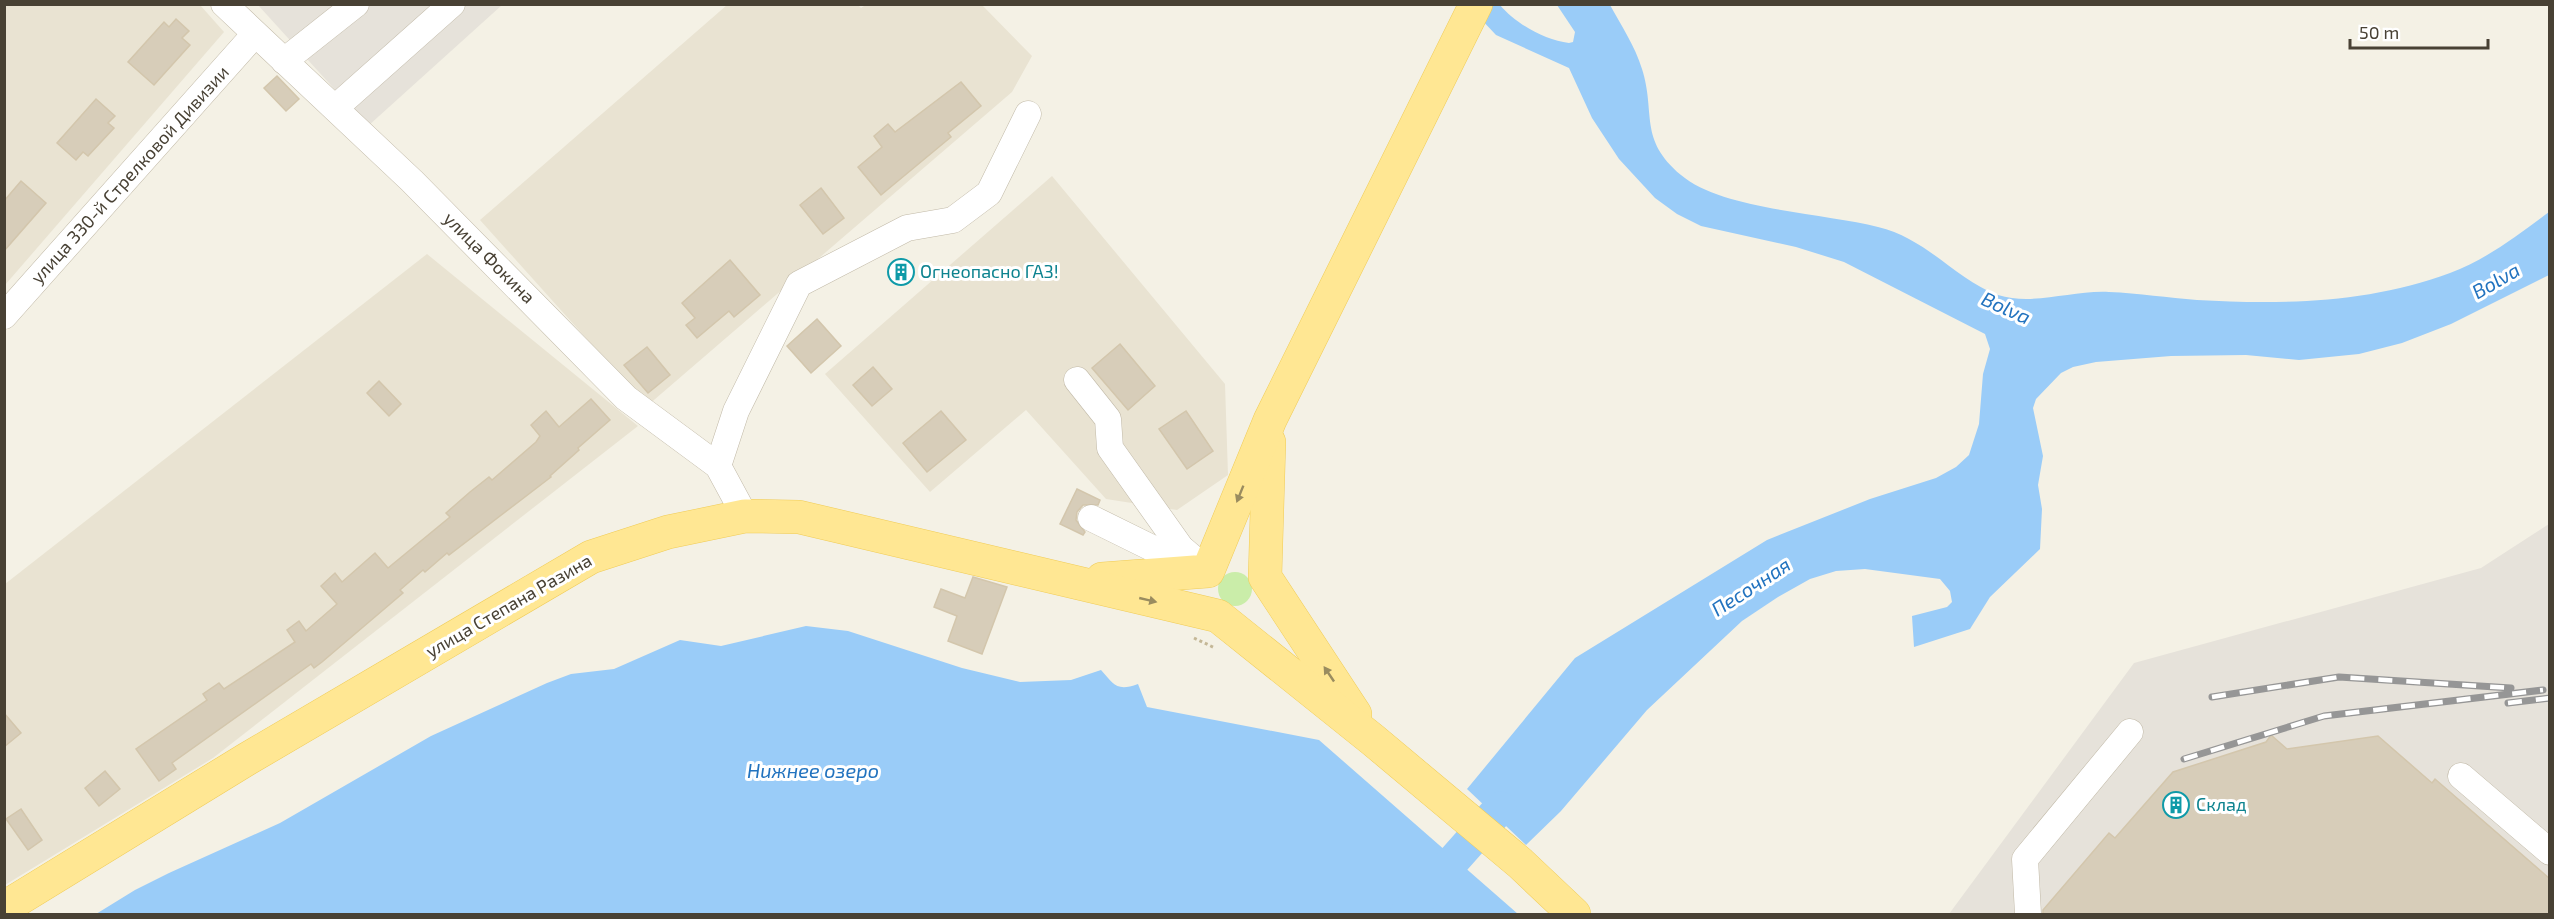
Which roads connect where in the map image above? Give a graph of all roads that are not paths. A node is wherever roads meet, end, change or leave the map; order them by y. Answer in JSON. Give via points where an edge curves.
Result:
{"nodes":[{"id":1,"x":356,"y":4,"type":"edge"},
{"id":2,"x":452,"y":4,"type":"edge"},
{"id":3,"x":1476,"y":4,"type":"edge"},
{"id":4,"x":235,"y":8,"type":"edge"},
{"id":5,"x":255,"y":34,"type":"junction"},
{"id":6,"x":284,"y":61,"type":"junction"},
{"id":7,"x":335,"y":108,"type":"junction"},
{"id":8,"x":1028,"y":114,"type":"dead end"},
{"id":9,"x":4,"y":316,"type":"edge"},
{"id":10,"x":1077,"y":380,"type":"dead end"},
{"id":11,"x":1270,"y":420,"type":"junction"},
{"id":12,"x":718,"y":466,"type":"junction"},
{"id":13,"x":745,"y":516,"type":"junction"},
{"id":14,"x":1091,"y":518,"type":"dead end"},
{"id":15,"x":1181,"y":548,"type":"junction"},
{"id":16,"x":1208,"y":571,"type":"junction"},
{"id":17,"x":1265,"y":577,"type":"junction"},
{"id":18,"x":1070,"y":581,"type":"junction"},
{"id":19,"x":1218,"y":616,"type":"junction"},
{"id":20,"x":2130,"y":732,"type":"dead end"},
{"id":21,"x":1373,"y":740,"type":"junction"},
{"id":22,"x":2461,"y":776,"type":"dead end"},
{"id":23,"x":2550,"y":852,"type":"edge"},
{"id":24,"x":4,"y":908,"type":"edge"},
{"id":25,"x":1574,"y":915,"type":"edge"},
{"id":26,"x":2028,"y":915,"type":"edge"}],
"edges":[{"from":1,"to":6,"type":"street"},
{"from":2,"to":7,"type":"street"},
{"from":3,"to":11,"type":"main road"},
{"from":4,"to":5,"type":"street","name":"улица Фокина"},
{"from":5,"to":6,"type":"street","name":"улица Фокина"},
{"from":5,"to":9,"type":"street","name":"улица 330-й Стрелковой Дивизии"},
{"from":6,"to":7,"type":"street","name":"улица Фокина"},
{"from":7,"to":12,"type":"street","name":"улица Фокина","via":[[626,398]]},
{"from":8,"to":12,"type":"street","via":[[989,193],[953,220],[908,228],[799,284],[736,411]]},
{"from":10,"to":15,"type":"street","via":[[1108,419],[1110,448]]},
{"from":11,"to":16,"type":"main road","one_way":true},
{"from":11,"to":17,"type":"main road"},
{"from":12,"to":13,"type":"street","name":"улица Фокина"},
{"from":13,"to":18,"type":"main road","name":"улица Степана Разина","via":[[800,517]]},
{"from":13,"to":24,"type":"main road","name":"улица Степана Разина","via":[[668,532],[591,557],[247,759]]},
{"from":14,"to":15,"type":"street","via":[[1160,552]]},
{"from":15,"to":16,"type":"street"},
{"from":16,"to":17,"type":"main road","via":[[1223,558],[1243,557],[1260,568]]},
{"from":16,"to":18,"type":"main road"},
{"from":16,"to":19,"type":"main road","via":[[1204,580],[1205,601]]},
{"from":17,"to":19,"type":"main road","via":[[1266,596],[1256,613],[1238,621]]},
{"from":21,"to":17,"type":"main road","one_way":true},
{"from":18,"to":19,"type":"main road","name":"улица Степана Разина","one_way":true},
{"from":19,"to":21,"type":"main road"},
{"from":20,"to":26,"type":"street","via":[[2025,859]]},
{"from":21,"to":25,"type":"main road","via":[[1520,863]]},
{"from":22,"to":23,"type":"street"}]}
